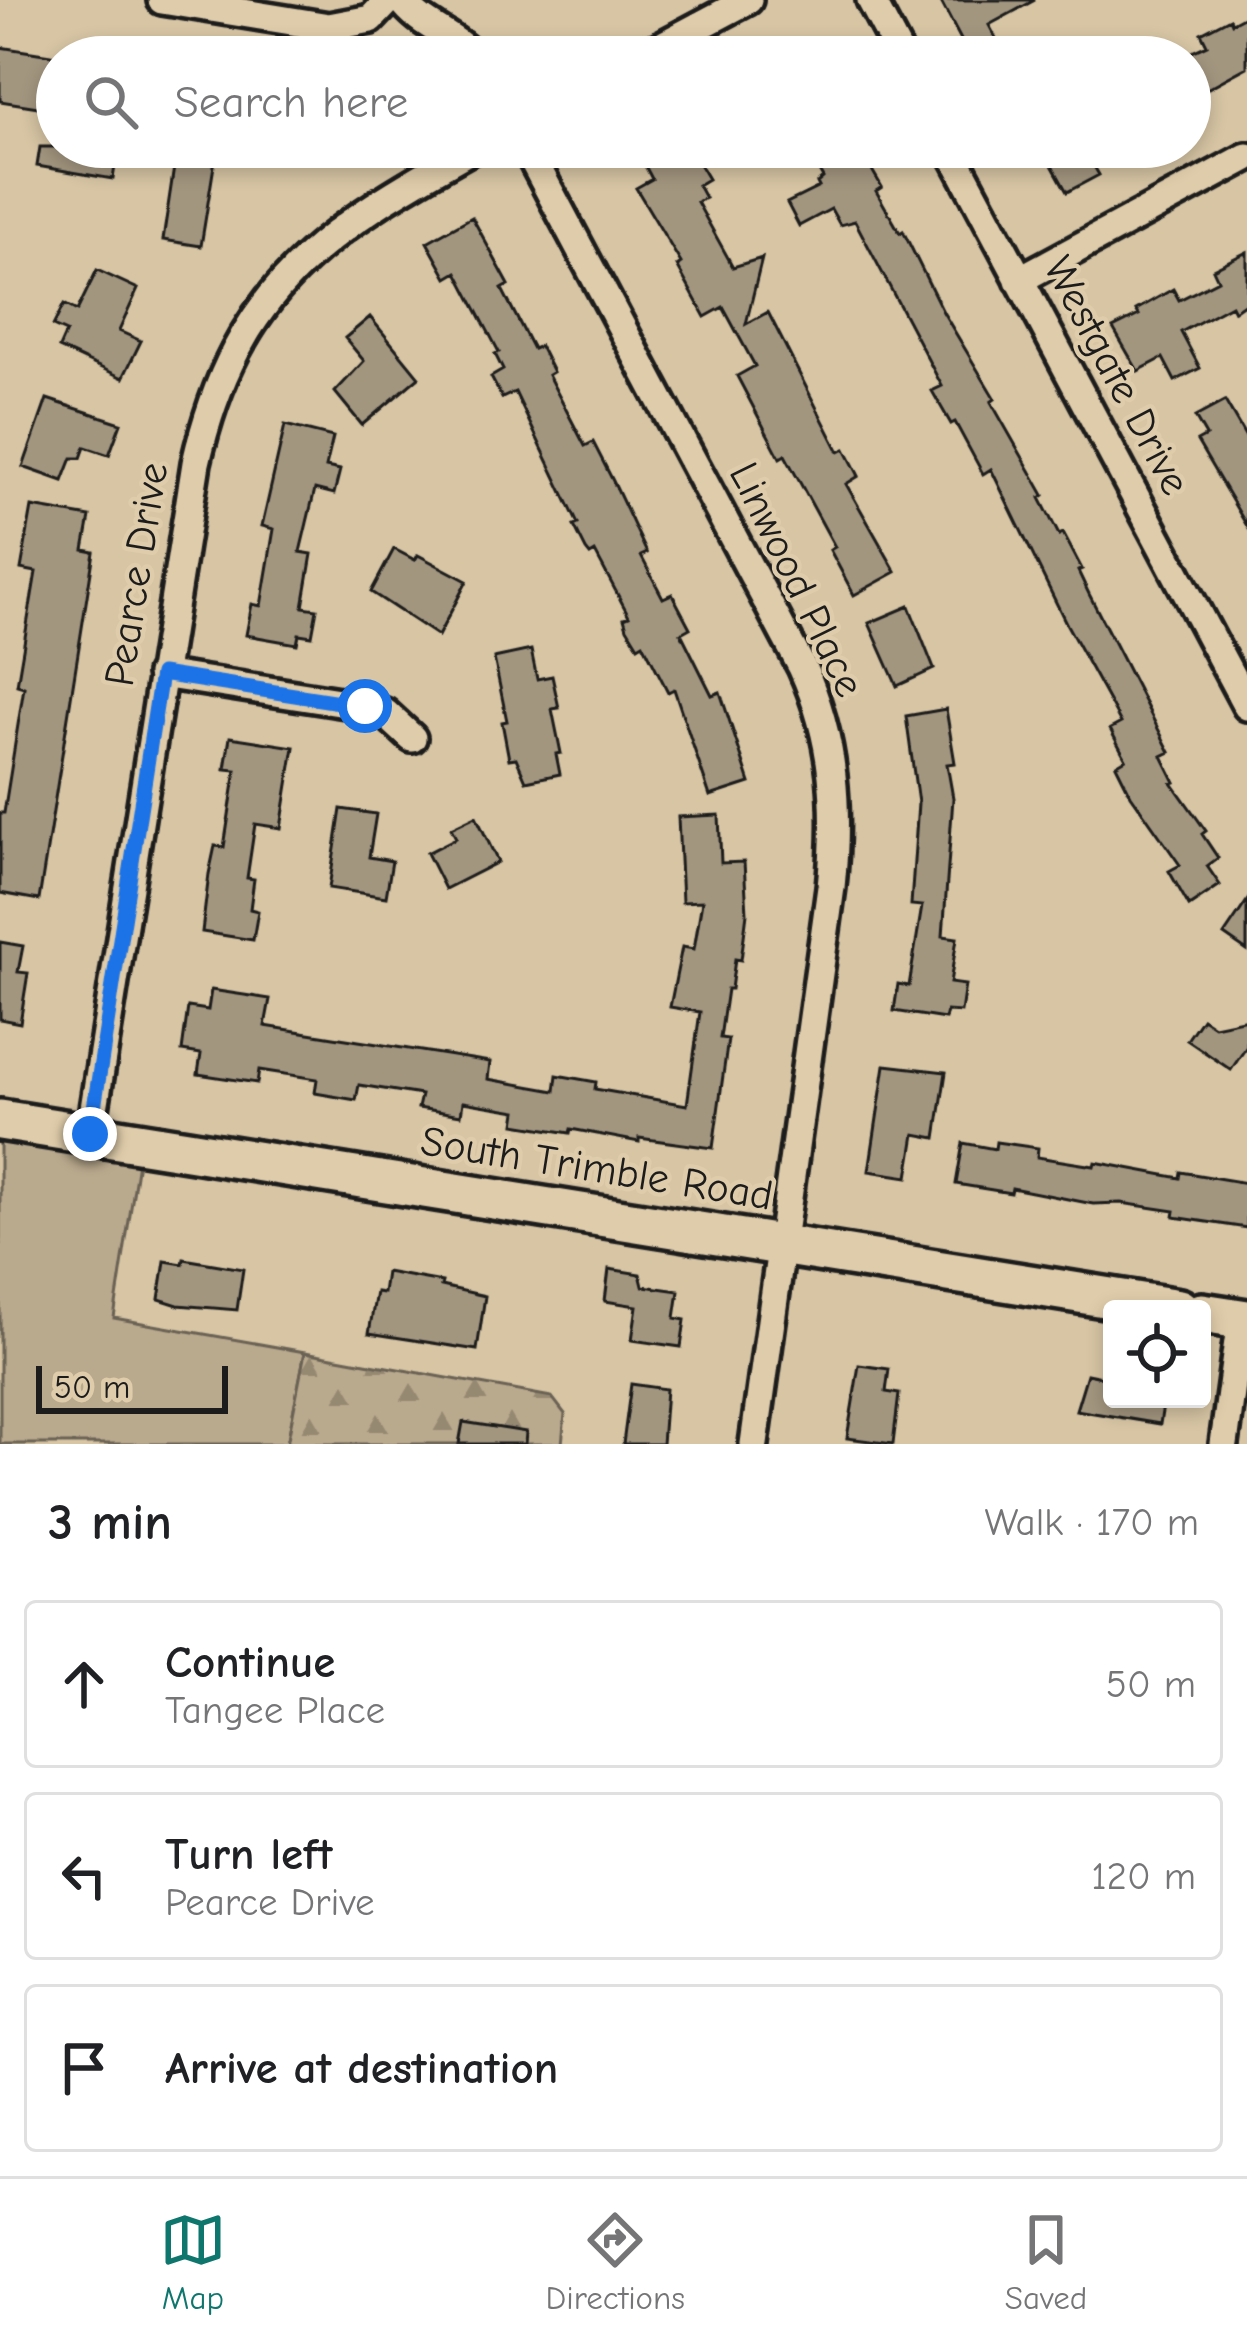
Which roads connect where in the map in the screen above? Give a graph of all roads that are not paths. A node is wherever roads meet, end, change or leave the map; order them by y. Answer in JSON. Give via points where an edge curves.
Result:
{"nodes":[{"id":1,"x":162,"y":0,"type":"edge"},
{"id":2,"x":389,"y":0,"type":"edge"},
{"id":3,"x":402,"y":0,"type":"edge"},
{"id":4,"x":748,"y":0,"type":"edge"},
{"id":5,"x":871,"y":0,"type":"edge"},
{"id":6,"x":449,"y":36,"type":"edge"},
{"id":7,"x":680,"y":36,"type":"edge"},
{"id":8,"x":891,"y":36,"type":"edge"},
{"id":9,"x":1247,"y":157,"type":"edge"},
{"id":10,"x":440,"y":168,"type":"edge"},
{"id":11,"x":537,"y":168,"type":"edge"},
{"id":12,"x":960,"y":168,"type":"edge"},
{"id":13,"x":1019,"y":280,"type":"junction"},
{"id":14,"x":161,"y":674,"type":"junction"},
{"id":15,"x":1247,"y":706,"type":"edge"},
{"id":16,"x":412,"y":738,"type":"dead end"},
{"id":17,"x":0,"y":1120,"type":"edge"},
{"id":18,"x":90,"y":1134,"type":"junction"},
{"id":19,"x":782,"y":1246,"type":"junction"},
{"id":20,"x":1122,"y":1300,"type":"edge"},
{"id":21,"x":1230,"y":1317,"type":"edge"},
{"id":22,"x":754,"y":1444,"type":"edge"},
{"id":23,"x":1224,"y":1444,"type":"edge"}],
"edges":[{"from":1,"to":2,"type":"street","via":[[328,27],[371,19]]},
{"from":3,"to":6,"type":"street"},
{"from":4,"to":7,"type":"street"},
{"from":5,"to":8,"type":"street"},
{"from":9,"to":13,"type":"street"},
{"from":10,"to":14,"type":"street","name":"Pearce Drive","via":[[343,226],[288,272],[234,351],[196,463]]},
{"from":11,"to":19,"type":"street","name":"Linwood Place","via":[[794,653],[825,729],[836,837]]},
{"from":12,"to":13,"type":"street","name":"Westgate Drive"},
{"from":13,"to":15,"type":"street","name":"Westgate Drive"},
{"from":14,"to":16,"type":"street","via":[[365,706]]},
{"from":14,"to":18,"type":"street","name":"Pearce Drive"},
{"from":17,"to":18,"type":"main road","name":"South Trimble Road"},
{"from":18,"to":19,"type":"main road","name":"South Trimble Road"},
{"from":19,"to":20,"type":"main road","name":"South Trimble Road"},
{"from":19,"to":22,"type":"street","name":"Linwood Place"},
{"from":21,"to":23,"type":"street"}]}
